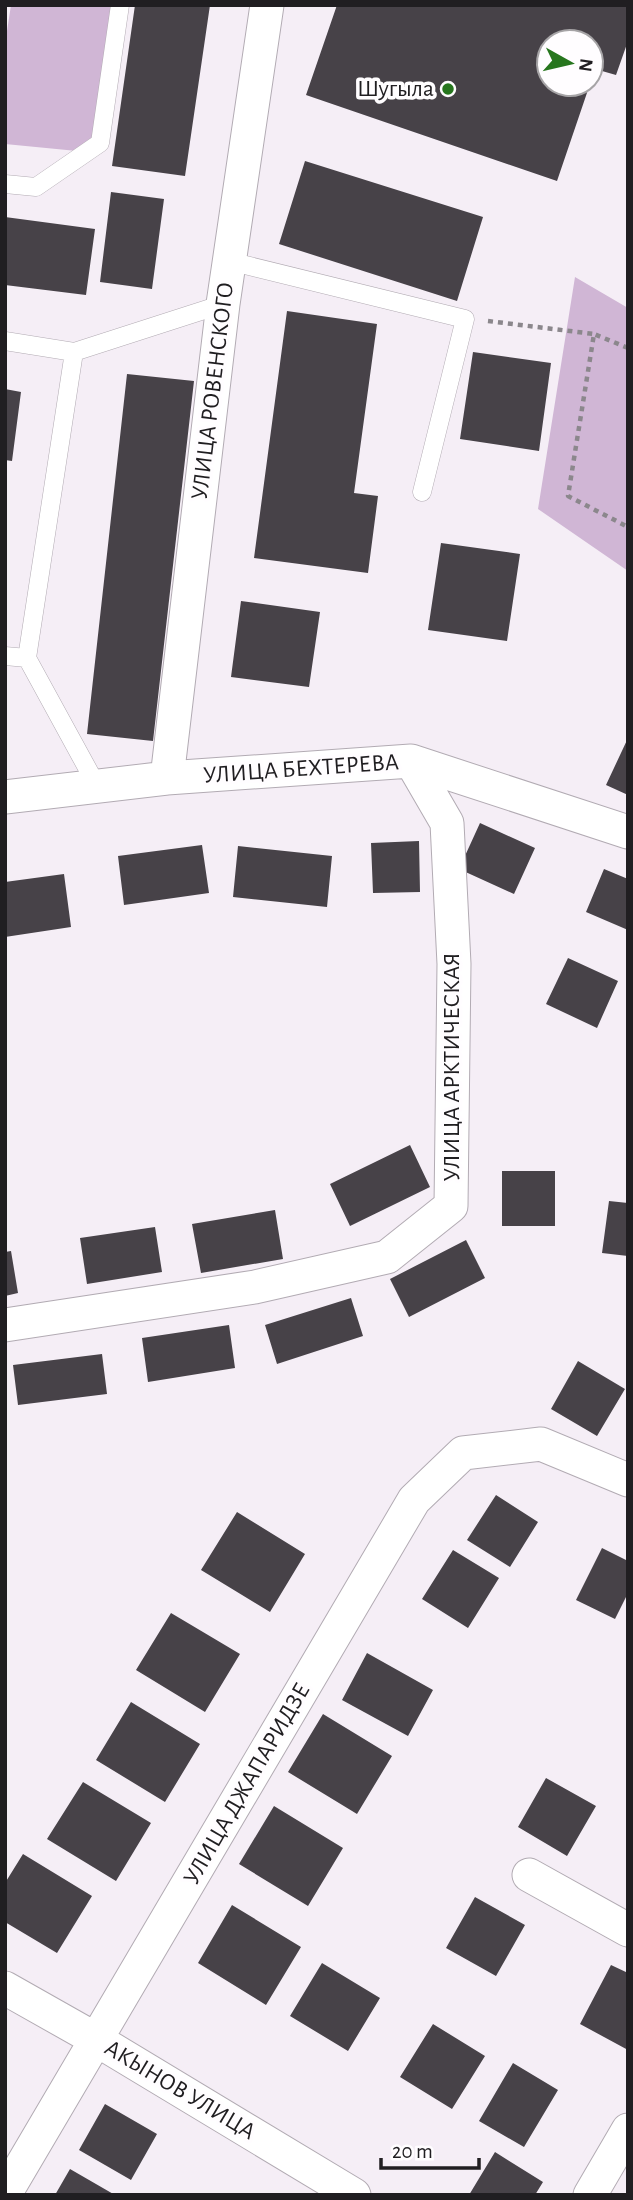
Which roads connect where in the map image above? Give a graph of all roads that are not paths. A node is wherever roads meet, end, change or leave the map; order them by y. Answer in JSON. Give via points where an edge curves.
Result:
{"nodes":[{"id":1,"x":120,"y":5,"type":"edge"},
{"id":2,"x":267,"y":5,"type":"edge"},
{"id":3,"x":5,"y":184,"type":"edge"},
{"id":4,"x":229,"y":261,"type":"junction"},
{"id":5,"x":223,"y":304,"type":"junction"},
{"id":6,"x":5,"y":341,"type":"edge"},
{"id":7,"x":74,"y":352,"type":"junction"},
{"id":8,"x":422,"y":492,"type":"dead end"},
{"id":9,"x":5,"y":656,"type":"edge"},
{"id":10,"x":27,"y":658,"type":"junction"},
{"id":11,"x":411,"y":761,"type":"junction"},
{"id":12,"x":167,"y":778,"type":"junction"},
{"id":13,"x":97,"y":786,"type":"junction"},
{"id":14,"x":5,"y":797,"type":"edge"},
{"id":15,"x":628,"y":832,"type":"edge"},
{"id":16,"x":5,"y":1325,"type":"edge"},
{"id":17,"x":628,"y":1480,"type":"edge"},
{"id":18,"x":530,"y":1875,"type":"dead end"},
{"id":19,"x":628,"y":1930,"type":"edge"},
{"id":20,"x":5,"y":1988,"type":"edge"},
{"id":21,"x":97,"y":2040,"type":"junction"},
{"id":22,"x":628,"y":2130,"type":"edge"},
{"id":23,"x":5,"y":2194,"type":"edge"},
{"id":24,"x":354,"y":2195,"type":"edge"},
{"id":25,"x":590,"y":2195,"type":"edge"}],
"edges":[{"from":1,"to":3,"type":"lane","via":[[100,143],[36,187]]},
{"from":2,"to":4,"type":"street","name":"УЛИЦА РОВЕНСКОГО"},
{"from":4,"to":5,"type":"street","name":"УЛИЦА РОВЕНСКОГО"},
{"from":4,"to":8,"type":"lane","via":[[465,318]]},
{"from":5,"to":7,"type":"lane"},
{"from":5,"to":12,"type":"street","name":"УЛИЦА РОВЕНСКОГО"},
{"from":6,"to":7,"type":"lane"},
{"from":7,"to":10,"type":"lane"},
{"from":9,"to":10,"type":"lane"},
{"from":10,"to":13,"type":"lane"},
{"from":11,"to":12,"type":"street","name":"УЛИЦА БЕХТЕРЕВА"},
{"from":11,"to":15,"type":"street","name":"УЛИЦА БЕХТЕРЕВА"},
{"from":11,"to":16,"type":"street","name":"УЛИЦА АРКТИЧЕСКАЯ","via":[[447,823],[454,964],[451,1206],[387,1257],[255,1287]]},
{"from":12,"to":13,"type":"street","name":"УЛИЦА БЕХТЕРЕВА"},
{"from":13,"to":14,"type":"street","name":"УЛИЦА БЕХТЕРЕВА"},
{"from":17,"to":21,"type":"street","name":"УЛИЦА ДЖАПАРИДЗЕ","via":[[541,1444],[463,1453],[414,1500]]},
{"from":18,"to":19,"type":"street"},
{"from":20,"to":21,"type":"street","name":"АКЫНОВ УЛИЦА"},
{"from":21,"to":23,"type":"street","name":"УЛИЦА ДЖАПАРИДЗЕ"},
{"from":21,"to":24,"type":"street","name":"АКЫНОВ УЛИЦА"},
{"from":22,"to":25,"type":"street"}]}
